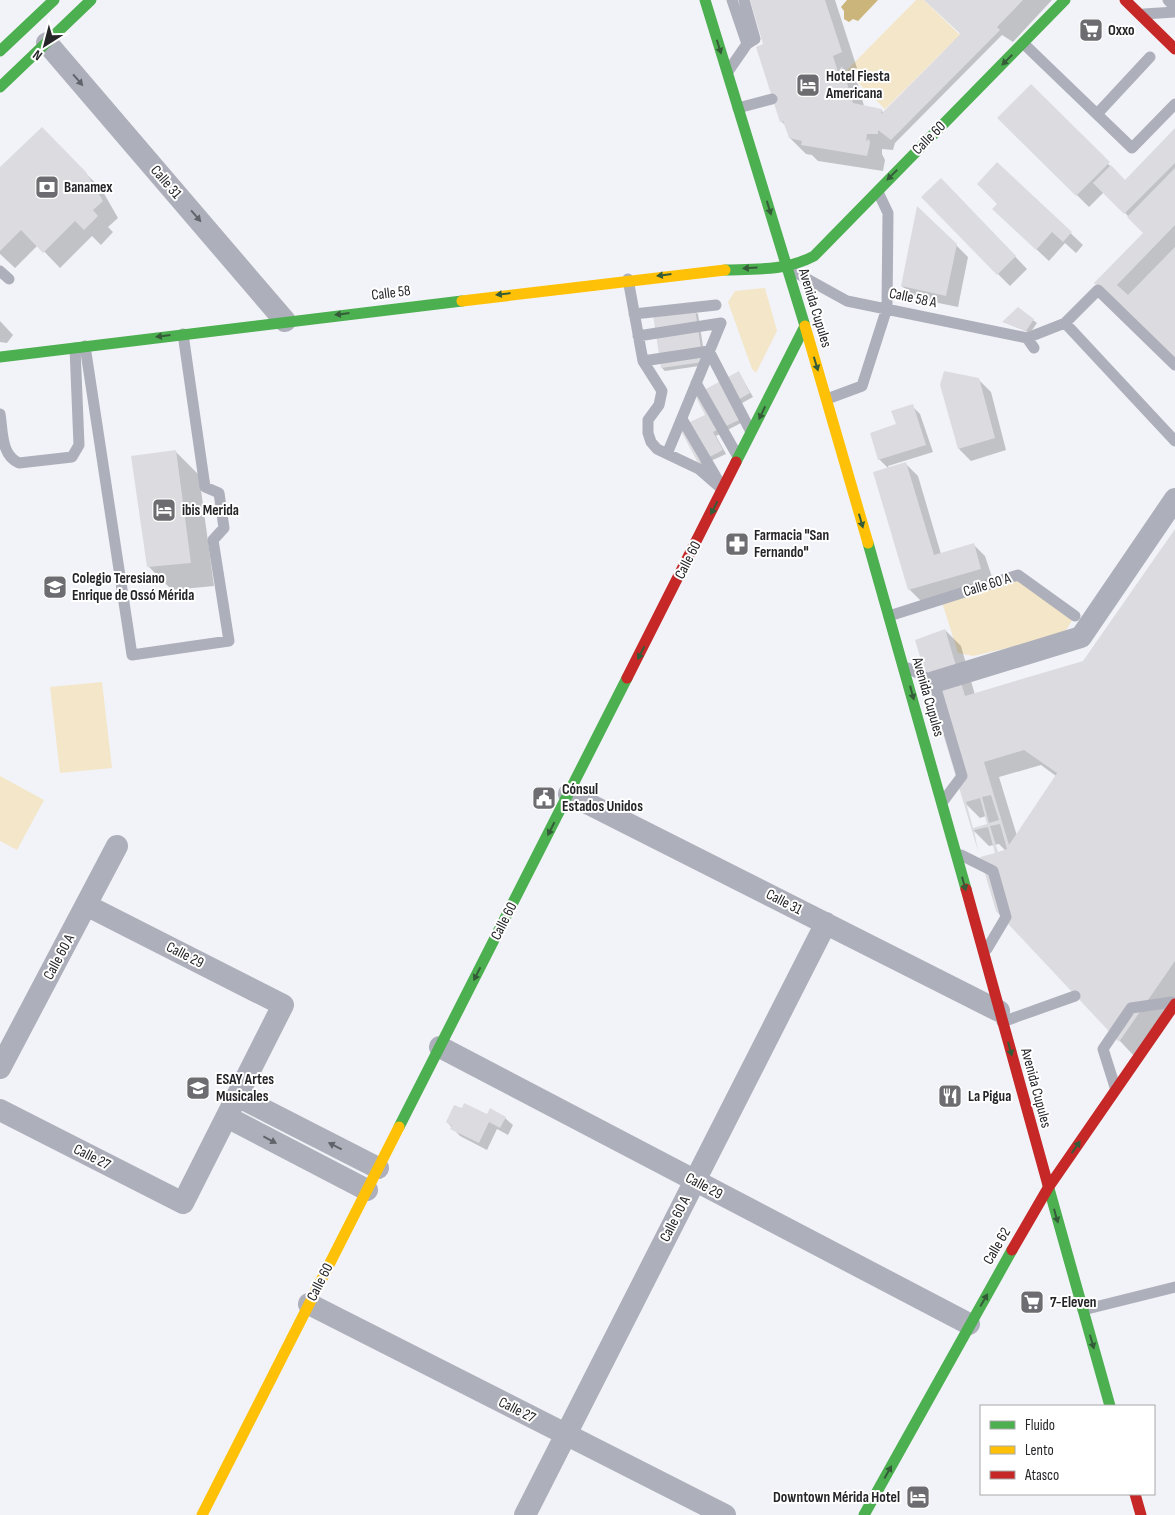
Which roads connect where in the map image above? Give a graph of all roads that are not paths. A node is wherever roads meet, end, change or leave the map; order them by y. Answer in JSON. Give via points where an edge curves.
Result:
{"nodes":[{"id":1,"x":91,"y":0,"type":"edge"},
{"id":2,"x":705,"y":0,"type":"edge"},
{"id":3,"x":732,"y":0,"type":"edge"},
{"id":4,"x":744,"y":0,"type":"edge"},
{"id":5,"x":1065,"y":0,"type":"edge"},
{"id":6,"x":1125,"y":0,"type":"edge"},
{"id":7,"x":1168,"y":0,"type":"edge"},
{"id":8,"x":45,"y":3,"type":"edge"},
{"id":9,"x":1175,"y":6,"type":"edge"},
{"id":10,"x":1175,"y":12,"type":"edge"},
{"id":11,"x":1140,"y":14,"type":"junction"},
{"id":12,"x":47,"y":43,"type":"junction"},
{"id":13,"x":1023,"y":43,"type":"junction"},
{"id":14,"x":747,"y":44,"type":"junction"},
{"id":15,"x":1175,"y":49,"type":"edge"},
{"id":16,"x":0,"y":51,"type":"edge"},
{"id":17,"x":1150,"y":57,"type":"dead end"},
{"id":18,"x":727,"y":72,"type":"junction"},
{"id":19,"x":0,"y":87,"type":"edge"},
{"id":20,"x":772,"y":99,"type":"dead end"},
{"id":21,"x":1175,"y":104,"type":"edge"},
{"id":22,"x":738,"y":108,"type":"junction"},
{"id":23,"x":1097,"y":114,"type":"junction"},
{"id":24,"x":877,"y":190,"type":"junction"},
{"id":25,"x":787,"y":268,"type":"junction"},
{"id":26,"x":0,"y":271,"type":"edge"},
{"id":27,"x":628,"y":279,"type":"junction"},
{"id":28,"x":10,"y":280,"type":"dead end"},
{"id":29,"x":716,"y":305,"type":"dead end"},
{"id":30,"x":887,"y":308,"type":"junction"},
{"id":31,"x":634,"y":314,"type":"junction"},
{"id":32,"x":285,"y":321,"type":"junction"},
{"id":33,"x":1065,"y":323,"type":"junction"},
{"id":34,"x":805,"y":326,"type":"junction"},
{"id":35,"x":183,"y":334,"type":"junction"},
{"id":36,"x":638,"y":336,"type":"junction"},
{"id":37,"x":1027,"y":338,"type":"junction"},
{"id":38,"x":80,"y":347,"type":"junction"},
{"id":39,"x":1034,"y":348,"type":"dead end"},
{"id":40,"x":709,"y":352,"type":"junction"},
{"id":41,"x":0,"y":357,"type":"edge"},
{"id":42,"x":643,"y":361,"type":"junction"},
{"id":43,"x":1175,"y":365,"type":"edge"},
{"id":44,"x":696,"y":383,"type":"junction"},
{"id":45,"x":827,"y":399,"type":"junction"},
{"id":46,"x":0,"y":414,"type":"edge"},
{"id":47,"x":682,"y":418,"type":"junction"},
{"id":48,"x":752,"y":433,"type":"junction"},
{"id":49,"x":1175,"y":441,"type":"edge"},
{"id":50,"x":667,"y":454,"type":"junction"},
{"id":51,"x":739,"y":459,"type":"junction"},
{"id":52,"x":723,"y":490,"type":"junction"},
{"id":53,"x":1175,"y":499,"type":"edge"},
{"id":54,"x":889,"y":616,"type":"junction"},
{"id":55,"x":1075,"y":616,"type":"dead end"},
{"id":56,"x":904,"y":665,"type":"junction"},
{"id":57,"x":934,"y":682,"type":"junction"},
{"id":58,"x":569,"y":794,"type":"junction"},
{"id":59,"x":942,"y":803,"type":"junction"},
{"id":60,"x":117,"y":846,"type":"dead end"},
{"id":61,"x":956,"y":853,"type":"junction"},
{"id":62,"x":86,"y":905,"type":"junction"},
{"id":63,"x":826,"y":923,"type":"junction"},
{"id":64,"x":984,"y":955,"type":"junction"},
{"id":65,"x":1075,"y":996,"type":"dead end"},
{"id":66,"x":1175,"y":1003,"type":"edge"},
{"id":67,"x":1001,"y":1016,"type":"junction"},
{"id":68,"x":440,"y":1048,"type":"junction"},
{"id":69,"x":0,"y":1068,"type":"edge"},
{"id":70,"x":1116,"y":1089,"type":"junction"},
{"id":71,"x":237,"y":1096,"type":"junction"},
{"id":72,"x":0,"y":1110,"type":"edge"},
{"id":73,"x":227,"y":1117,"type":"junction"},
{"id":74,"x":378,"y":1168,"type":"junction"},
{"id":75,"x":695,"y":1181,"type":"junction"},
{"id":76,"x":1048,"y":1188,"type":"junction"},
{"id":77,"x":367,"y":1190,"type":"junction"},
{"id":78,"x":1175,"y":1287,"type":"edge"},
{"id":79,"x":309,"y":1304,"type":"junction"},
{"id":80,"x":1083,"y":1310,"type":"junction"},
{"id":81,"x":969,"y":1324,"type":"junction"},
{"id":82,"x":1110,"y":1405,"type":"edge"},
{"id":83,"x":566,"y":1434,"type":"junction"},
{"id":84,"x":1135,"y":1495,"type":"edge"},
{"id":85,"x":202,"y":1515,"type":"edge"},
{"id":86,"x":525,"y":1515,"type":"edge"},
{"id":87,"x":725,"y":1515,"type":"edge"},
{"id":88,"x":864,"y":1515,"type":"edge"},
{"id":89,"x":1142,"y":1515,"type":"edge"}],
"edges":[{"from":1,"to":12,"type":"main road"},
{"from":2,"to":18,"type":"main road","name":"Avenida Cupules","one_way":true},
{"from":3,"to":14,"type":"lane"},
{"from":4,"to":14,"type":"lane","via":[[755,38]]},
{"from":5,"to":13,"type":"main road","name":"Calle 60"},
{"from":6,"to":11,"type":"main road"},
{"from":7,"to":9,"type":"lane"},
{"from":8,"to":16,"type":"main road"},
{"from":10,"to":11,"type":"lane"},
{"from":11,"to":15,"type":"main road"},
{"from":12,"to":19,"type":"main road"},
{"from":12,"to":32,"type":"street","name":"Calle 31","one_way":true},
{"from":13,"to":23,"type":"lane"},
{"from":13,"to":24,"type":"main road","name":"Calle 60","one_way":true},
{"from":14,"to":18,"type":"lane"},
{"from":17,"to":23,"type":"lane"},
{"from":18,"to":22,"type":"main road","name":"Avenida Cupules"},
{"from":20,"to":22,"type":"lane"},
{"from":21,"to":23,"type":"lane","via":[[1132,148]]},
{"from":22,"to":25,"type":"main road","name":"Avenida Cupules","one_way":true},
{"from":24,"to":25,"type":"main road","name":"Calle 60","via":[[814,256]]},
{"from":24,"to":30,"type":"lane","via":[[888,213]]},
{"from":25,"to":27,"type":"main road","name":"Calle 58","one_way":true,"via":[[713,270]]},
{"from":25,"to":30,"type":"lane","name":"Calle 58 A","via":[[847,301]]},
{"from":25,"to":34,"type":"main road","name":"Avenida Cupules"},
{"from":26,"to":28,"type":"lane"},
{"from":27,"to":31,"type":"lane"},
{"from":27,"to":32,"type":"main road","name":"Calle 58","one_way":true},
{"from":29,"to":31,"type":"lane"},
{"from":30,"to":37,"type":"lane","name":"Calle 58 A"},
{"from":30,"to":45,"type":"lane","via":[[862,386]]},
{"from":31,"to":36,"type":"lane"},
{"from":32,"to":35,"type":"main road","name":"Calle 58"},
{"from":33,"to":37,"type":"lane"},
{"from":33,"to":43,"type":"lane","via":[[1098,290]]},
{"from":33,"to":49,"type":"lane"},
{"from":34,"to":45,"type":"main road","name":"Avenida Cupules","one_way":true},
{"from":34,"to":48,"type":"main road","name":"Calle 60","one_way":true},
{"from":35,"to":38,"type":"main road","name":"Calle 58","one_way":true},
{"from":35,"to":38,"type":"lane","via":[[205,487],[219,493],[224,528],[214,540],[228,641],[132,655]]},
{"from":36,"to":40,"type":"lane","via":[[721,323]]},
{"from":36,"to":42,"type":"lane"},
{"from":37,"to":39,"type":"lane"},
{"from":38,"to":41,"type":"main road","name":"Calle 58"},
{"from":38,"to":46,"type":"lane","via":[[79,444],[72,457],[19,463],[12,460],[7,454]]},
{"from":40,"to":42,"type":"lane"},
{"from":40,"to":44,"type":"lane"},
{"from":40,"to":48,"type":"lane"},
{"from":42,"to":50,"type":"lane","via":[[662,391],[659,405],[648,420],[648,433],[651,442]]},
{"from":44,"to":47,"type":"lane"},
{"from":44,"to":51,"type":"lane"},
{"from":45,"to":54,"type":"main road","name":"Avenida Cupules","one_way":true},
{"from":47,"to":50,"type":"lane"},
{"from":47,"to":52,"type":"lane"},
{"from":48,"to":51,"type":"main road","name":"Calle 60"},
{"from":50,"to":52,"type":"lane","via":[[699,469]]},
{"from":51,"to":52,"type":"main road","name":"Calle 60"},
{"from":52,"to":58,"type":"main road","name":"Calle 60","one_way":true},
{"from":53,"to":57,"type":"street","via":[[1081,637]]},
{"from":54,"to":55,"type":"lane","name":"Calle 60 A","via":[[1018,575]]},
{"from":54,"to":56,"type":"main road","name":"Avenida Cupules"},
{"from":56,"to":57,"type":"lane"},
{"from":56,"to":59,"type":"main road","name":"Avenida Cupules","one_way":true},
{"from":57,"to":59,"type":"lane","via":[[962,776]]},
{"from":58,"to":63,"type":"street","name":"Calle 31"},
{"from":58,"to":68,"type":"main road","name":"Calle 60","one_way":true},
{"from":59,"to":61,"type":"main road","name":"Avenida Cupules"},
{"from":60,"to":62,"type":"street","name":"Calle 60 A"},
{"from":61,"to":64,"type":"main road","name":"Avenida Cupules","one_way":true},
{"from":61,"to":64,"type":"lane","via":[[993,871],[1006,917]]},
{"from":62,"to":69,"type":"street","name":"Calle 60 A"},
{"from":62,"to":71,"type":"street","name":"Calle 29","via":[[283,1005]]},
{"from":63,"to":67,"type":"street","name":"Calle 31"},
{"from":63,"to":75,"type":"street","name":"Calle 60 A"},
{"from":64,"to":67,"type":"main road","name":"Avenida Cupules"},
{"from":65,"to":67,"type":"lane"},
{"from":66,"to":70,"type":"main road","name":"Calle 62"},
{"from":66,"to":70,"type":"lane","via":[[1131,1008],[1103,1048]]},
{"from":67,"to":76,"type":"main road","name":"Avenida Cupules","one_way":true},
{"from":68,"to":74,"type":"main road","name":"Calle 60"},
{"from":68,"to":75,"type":"street","name":"Calle 29"},
{"from":76,"to":70,"type":"main road","name":"Calle 62","one_way":true},
{"from":71,"to":73,"type":"street"},
{"from":74,"to":71,"type":"street","one_way":true},
{"from":72,"to":73,"type":"street","name":"Calle 27","via":[[183,1203]]},
{"from":73,"to":77,"type":"street","one_way":true},
{"from":74,"to":77,"type":"main road","name":"Calle 60"},
{"from":75,"to":81,"type":"street","name":"Calle 29"},
{"from":75,"to":83,"type":"street","name":"Calle 60 A"},
{"from":76,"to":80,"type":"main road","name":"Avenida Cupules","one_way":true},
{"from":81,"to":76,"type":"main road","name":"Calle 62","one_way":true},
{"from":77,"to":79,"type":"main road","name":"Calle 60"},
{"from":78,"to":80,"type":"lane"},
{"from":79,"to":83,"type":"street","name":"Calle 27"},
{"from":79,"to":85,"type":"main road","name":"Calle 60"},
{"from":80,"to":82,"type":"main road","name":"Avenida Cupules","one_way":true},
{"from":88,"to":81,"type":"main road","name":"Calle 62","one_way":true},
{"from":83,"to":86,"type":"street","name":"Calle 60 A"},
{"from":83,"to":87,"type":"street","name":"Calle 27"},
{"from":84,"to":89,"type":"main road"}]}
